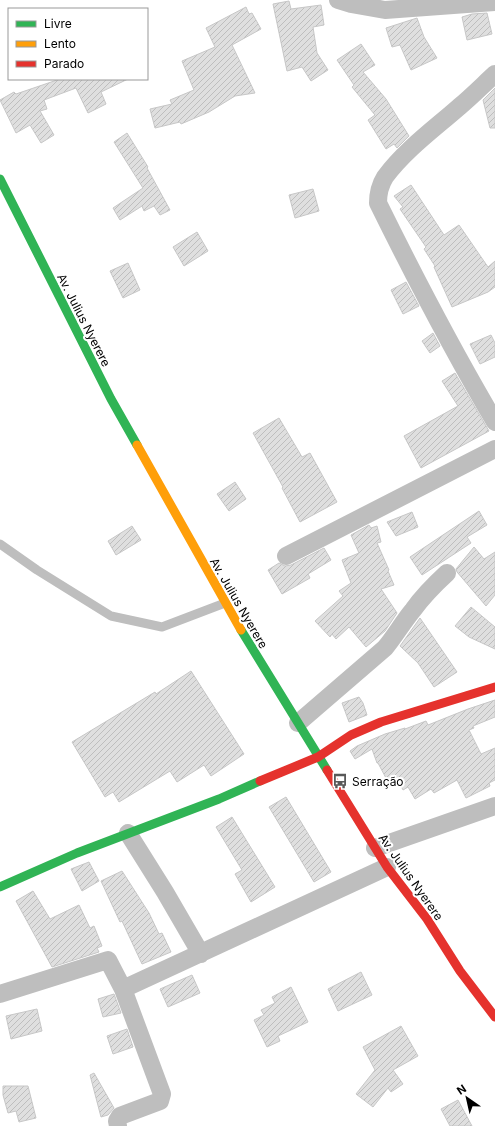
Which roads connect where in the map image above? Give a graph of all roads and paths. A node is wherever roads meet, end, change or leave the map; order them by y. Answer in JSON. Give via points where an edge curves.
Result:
{"nodes":[{"id":1,"x":338,"y":0,"type":"edge"},
{"id":2,"x":495,"y":2,"type":"edge"},
{"id":3,"x":495,"y":74,"type":"edge"},
{"id":4,"x":0,"y":179,"type":"edge"},
{"id":5,"x":495,"y":422,"type":"edge"},
{"id":6,"x":495,"y":448,"type":"edge"},
{"id":7,"x":0,"y":544,"type":"edge"},
{"id":8,"x":286,"y":556,"type":"dead end"},
{"id":9,"x":447,"y":573,"type":"dead end"},
{"id":10,"x":225,"y":603,"type":"junction"},
{"id":11,"x":495,"y":687,"type":"edge"},
{"id":12,"x":298,"y":723,"type":"junction"},
{"id":13,"x":318,"y":757,"type":"junction"},
{"id":14,"x":495,"y":806,"type":"edge"},
{"id":15,"x":128,"y":833,"type":"junction"},
{"id":16,"x":375,"y":848,"type":"junction"},
{"id":17,"x":387,"y":868,"type":"junction"},
{"id":18,"x":0,"y":887,"type":"edge"},
{"id":19,"x":201,"y":954,"type":"junction"},
{"id":20,"x":123,"y":989,"type":"junction"},
{"id":21,"x":0,"y":994,"type":"edge"},
{"id":22,"x":495,"y":1017,"type":"edge"},
{"id":23,"x":118,"y":1126,"type":"edge"}],
"edges":[{"from":1,"to":2,"type":"street","via":[[385,10]]},
{"from":3,"to":5,"type":"street","via":[[432,129],[384,178],[378,204],[418,284]]},
{"from":4,"to":10,"type":"main road","name":"Av. Julius Nyerere","via":[[111,399]]},
{"from":6,"to":8,"type":"street"},
{"from":7,"to":10,"type":"lane","via":[[111,616],[162,627]]},
{"from":9,"to":12,"type":"street","via":[[414,608],[385,648]]},
{"from":10,"to":12,"type":"main road","name":"Av. Julius Nyerere"},
{"from":11,"to":13,"type":"main road","via":[[381,722],[351,735]]},
{"from":12,"to":13,"type":"main road","name":"Av. Julius Nyerere"},
{"from":13,"to":15,"type":"main road","via":[[219,799]]},
{"from":13,"to":16,"type":"main road","name":"Av. Julius Nyerere"},
{"from":14,"to":16,"type":"street"},
{"from":15,"to":18,"type":"main road"},
{"from":15,"to":19,"type":"street"},
{"from":16,"to":17,"type":"main road","name":"Av. Julius Nyerere"},
{"from":17,"to":19,"type":"street"},
{"from":17,"to":22,"type":"main road","name":"Av. Julius Nyerere"},
{"from":19,"to":20,"type":"street"},
{"from":20,"to":21,"type":"street","via":[[108,960],[105,960]]},
{"from":20,"to":23,"type":"street","via":[[162,1094],[160,1101],[120,1116]]}]}
